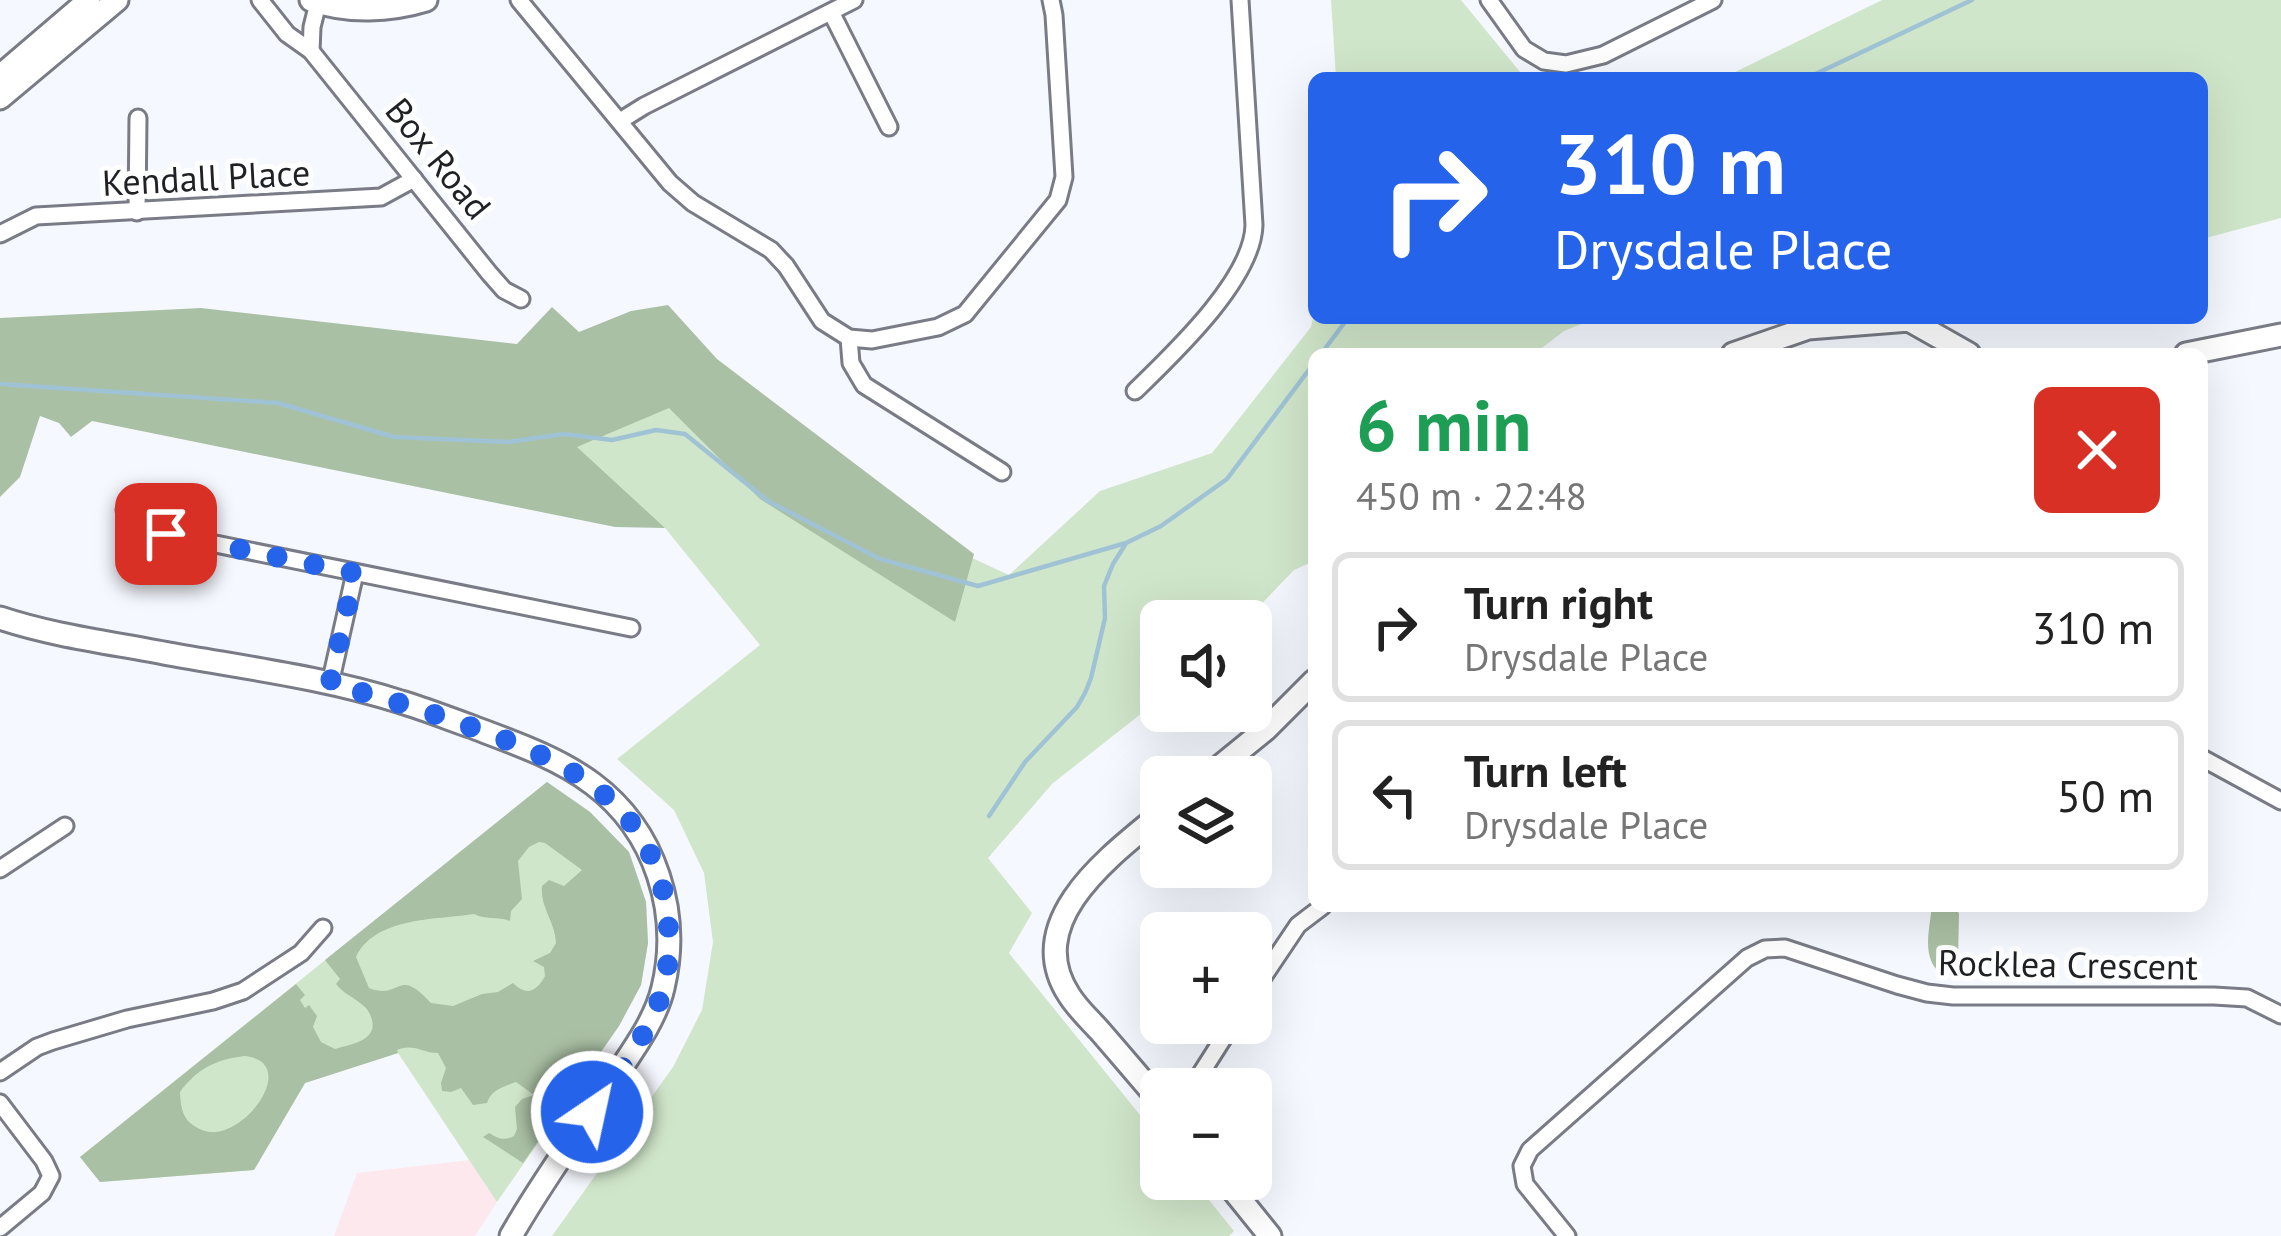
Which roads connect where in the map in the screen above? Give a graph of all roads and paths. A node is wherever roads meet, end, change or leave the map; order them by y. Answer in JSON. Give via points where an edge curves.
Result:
{"nodes":[{"id":1,"x":88,"y":0,"type":"edge"},
{"id":2,"x":117,"y":0,"type":"edge"},
{"id":3,"x":260,"y":0,"type":"edge"},
{"id":4,"x":426,"y":0,"type":"edge"},
{"id":5,"x":519,"y":0,"type":"edge"},
{"id":6,"x":854,"y":0,"type":"edge"},
{"id":7,"x":1051,"y":0,"type":"edge"},
{"id":8,"x":1240,"y":0,"type":"edge"},
{"id":9,"x":1490,"y":0,"type":"edge"},
{"id":10,"x":1713,"y":0,"type":"edge"},
{"id":11,"x":315,"y":2,"type":"edge"},
{"id":12,"x":831,"y":12,"type":"junction"},
{"id":13,"x":311,"y":51,"type":"junction"},
{"id":14,"x":0,"y":76,"type":"edge"},
{"id":15,"x":0,"y":98,"type":"edge"},
{"id":16,"x":138,"y":118,"type":"dead end"},
{"id":17,"x":620,"y":121,"type":"junction"},
{"id":18,"x":889,"y":127,"type":"dead end"},
{"id":19,"x":414,"y":178,"type":"junction"},
{"id":20,"x":137,"y":212,"type":"junction"},
{"id":21,"x":0,"y":234,"type":"edge"},
{"id":22,"x":521,"y":299,"type":"dead end"},
{"id":23,"x":1858,"y":324,"type":"edge"},
{"id":24,"x":1916,"y":324,"type":"edge"},
{"id":25,"x":2281,"y":335,"type":"edge"},
{"id":26,"x":849,"y":338,"type":"junction"},
{"id":27,"x":1750,"y":348,"type":"edge"},
{"id":28,"x":1959,"y":348,"type":"edge"},
{"id":29,"x":2208,"y":350,"type":"edge"},
{"id":30,"x":1135,"y":391,"type":"dead end"},
{"id":31,"x":1002,"y":472,"type":"dead end"},
{"id":32,"x":125,"y":510,"type":"dead end"},
{"id":33,"x":355,"y":573,"type":"junction"},
{"id":34,"x":0,"y":618,"type":"edge"},
{"id":35,"x":631,"y":628,"type":"dead end"},
{"id":36,"x":330,"y":684,"type":"junction"},
{"id":37,"x":1308,"y":687,"type":"edge"},
{"id":38,"x":1233,"y":756,"type":"edge"},
{"id":39,"x":2208,"y":761,"type":"edge"},
{"id":40,"x":2281,"y":801,"type":"edge"},
{"id":41,"x":65,"y":826,"type":"dead end"},
{"id":42,"x":1140,"y":832,"type":"edge"},
{"id":43,"x":0,"y":869,"type":"edge"},
{"id":44,"x":1315,"y":912,"type":"edge"},
{"id":45,"x":323,"y":928,"type":"dead end"},
{"id":46,"x":1272,"y":964,"type":"edge"},
{"id":47,"x":2281,"y":1015,"type":"edge"},
{"id":48,"x":0,"y":1072,"type":"edge"},
{"id":49,"x":1140,"y":1078,"type":"edge"},
{"id":50,"x":0,"y":1103,"type":"edge"},
{"id":51,"x":1241,"y":1200,"type":"edge"},
{"id":52,"x":0,"y":1228,"type":"edge"},
{"id":53,"x":511,"y":1236,"type":"edge"},
{"id":54,"x":1270,"y":1236,"type":"edge"},
{"id":55,"x":1567,"y":1236,"type":"edge"}],
"edges":[{"from":1,"to":14,"type":"main road"},
{"from":2,"to":15,"type":"main road"},
{"from":3,"to":13,"type":"street","name":"Box Road"},
{"from":4,"to":11,"type":"main road","via":[[369,9]]},
{"from":5,"to":17,"type":"street"},
{"from":6,"to":12,"type":"street"},
{"from":7,"to":26,"type":"street","via":[[1064,177],[1058,200],[965,314],[919,331]]},
{"from":8,"to":30,"type":"street","via":[[1251,250],[1190,334]]},
{"from":9,"to":10,"type":"street","via":[[1524,49],[1566,64],[1603,55]]},
{"from":11,"to":13,"type":"street"},
{"from":12,"to":17,"type":"street"},
{"from":12,"to":18,"type":"street"},
{"from":13,"to":19,"type":"street","name":"Box Road"},
{"from":16,"to":20,"type":"street"},
{"from":17,"to":26,"type":"street","via":[[670,183],[771,250],[822,321]]},
{"from":19,"to":20,"type":"street","name":"Kendall Place","via":[[381,196]]},
{"from":19,"to":22,"type":"street","name":"Box Road","via":[[504,290]]},
{"from":20,"to":21,"type":"street","name":"Kendall Place","via":[[36,216]]},
{"from":23,"to":27,"type":"main road","via":[[1808,328]]},
{"from":24,"to":28,"type":"main road"},
{"from":25,"to":29,"type":"main road"},
{"from":26,"to":31,"type":"street","via":[[864,385]]},
{"from":32,"to":33,"type":"street","via":[[166,534]]},
{"from":33,"to":35,"type":"street"},
{"from":33,"to":36,"type":"street"},
{"from":34,"to":36,"type":"main road"},
{"from":36,"to":53,"type":"main road","via":[[423,709],[569,769],[627,818],[662,883],[663,991]]},
{"from":37,"to":38,"type":"main road"},
{"from":39,"to":40,"type":"street"},
{"from":41,"to":43,"type":"street"},
{"from":42,"to":49,"type":"main road","via":[[1072,900],[1054,942],[1070,996]]},
{"from":44,"to":46,"type":"street"},
{"from":45,"to":48,"type":"street","via":[[301,953],[243,991],[53,1041]]},
{"from":47,"to":55,"type":"street","name":"Rocklea Crescent","via":[[2247,998],[1927,993],[1785,948],[1765,949],[1530,1150],[1522,1166],[1526,1184]]},
{"from":50,"to":52,"type":"street","via":[[50,1176],[36,1200]]},
{"from":51,"to":54,"type":"main road"}]}
